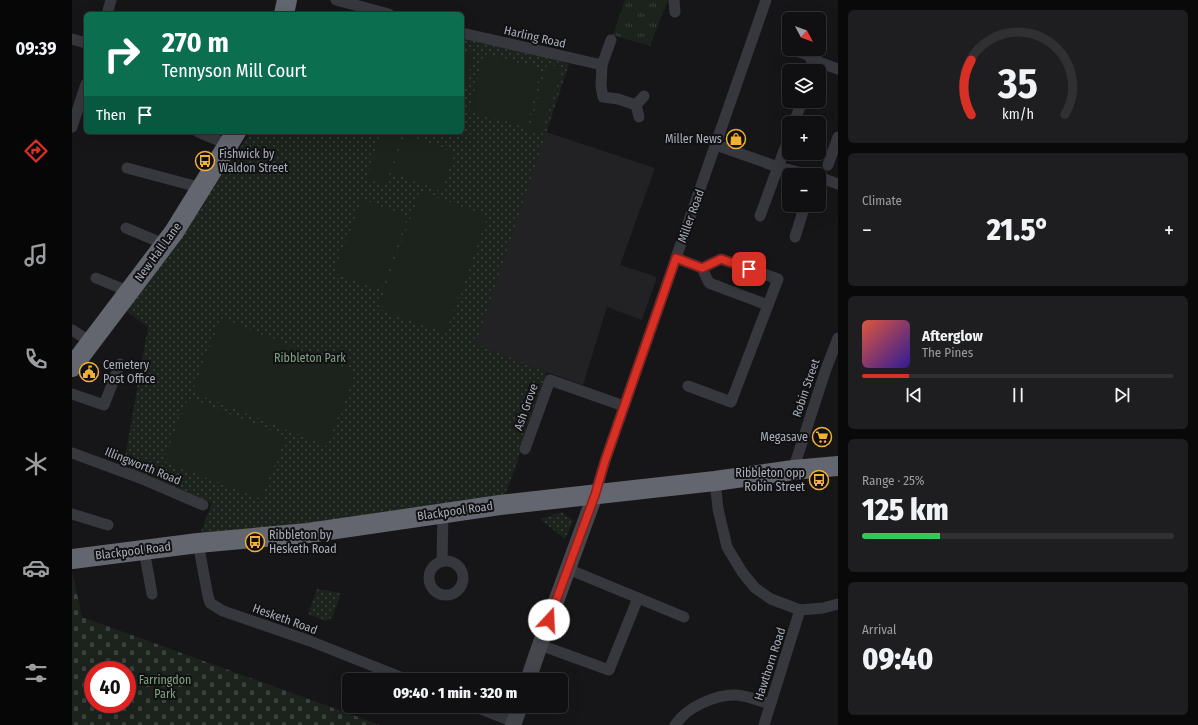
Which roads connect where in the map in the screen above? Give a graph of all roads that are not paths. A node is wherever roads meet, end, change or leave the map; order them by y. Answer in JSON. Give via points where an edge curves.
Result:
{"nodes":[{"id":1,"x":111,"y":0,"type":"edge"},
{"id":2,"x":287,"y":0,"type":"edge"},
{"id":3,"x":336,"y":0,"type":"edge"},
{"id":4,"x":674,"y":0,"type":"edge"},
{"id":5,"x":766,"y":0,"type":"edge"},
{"id":6,"x":350,"y":9,"type":"edge"},
{"id":7,"x":108,"y":12,"type":"edge"},
{"id":8,"x":284,"y":12,"type":"edge"},
{"id":9,"x":373,"y":12,"type":"edge"},
{"id":10,"x":675,"y":12,"type":"dead end"},
{"id":11,"x":464,"y":34,"type":"edge"},
{"id":12,"x":72,"y":39,"type":"edge"},
{"id":13,"x":611,"y":40,"type":"dead end"},
{"id":14,"x":84,"y":43,"type":"edge"},
{"id":15,"x":826,"y":65,"type":"edge"},
{"id":16,"x":838,"y":69,"type":"edge"},
{"id":17,"x":602,"y":71,"type":"junction"},
{"id":18,"x":84,"y":90,"type":"edge"},
{"id":19,"x":644,"y":96,"type":"dead end"},
{"id":20,"x":636,"y":105,"type":"junction"},
{"id":21,"x":639,"y":117,"type":"dead end"},
{"id":22,"x":72,"y":127,"type":"edge"},
{"id":23,"x":208,"y":134,"type":"edge"},
{"id":24,"x":233,"y":139,"type":"edge"},
{"id":25,"x":837,"y":144,"type":"edge"},
{"id":26,"x":716,"y":145,"type":"junction"},
{"id":27,"x":782,"y":156,"type":"edge"},
{"id":28,"x":828,"y":165,"type":"dead end"},
{"id":29,"x":778,"y":167,"type":"junction"},
{"id":30,"x":127,"y":168,"type":"dead end"},
{"id":31,"x":782,"y":168,"type":"edge"},
{"id":32,"x":826,"y":180,"type":"edge"},
{"id":33,"x":838,"y":184,"type":"edge"},
{"id":34,"x":202,"y":188,"type":"junction"},
{"id":35,"x":803,"y":212,"type":"edge"},
{"id":36,"x":760,"y":216,"type":"dead end"},
{"id":37,"x":126,"y":228,"type":"dead end"},
{"id":38,"x":795,"y":237,"type":"dead end"},
{"id":39,"x":164,"y":244,"type":"junction"},
{"id":40,"x":676,"y":258,"type":"junction"},
{"id":41,"x":702,"y":268,"type":"junction"},
{"id":42,"x":96,"y":278,"type":"dead end"},
{"id":43,"x":130,"y":292,"type":"junction"},
{"id":44,"x":768,"y":305,"type":"junction"},
{"id":45,"x":72,"y":330,"type":"edge"},
{"id":46,"x":838,"y":338,"type":"edge"},
{"id":47,"x":91,"y":342,"type":"junction"},
{"id":48,"x":835,"y":353,"type":"edge"},
{"id":49,"x":120,"y":364,"type":"dead end"},
{"id":50,"x":72,"y":367,"type":"edge"},
{"id":51,"x":688,"y":386,"type":"dead end"},
{"id":52,"x":72,"y":394,"type":"edge"},
{"id":53,"x":624,"y":406,"type":"junction"},
{"id":54,"x":525,"y":449,"type":"dead end"},
{"id":55,"x":72,"y":453,"type":"edge"},
{"id":56,"x":838,"y":466,"type":"edge"},
{"id":57,"x":793,"y":470,"type":"junction"},
{"id":58,"x":715,"y":481,"type":"junction"},
{"id":59,"x":595,"y":495,"type":"junction"},
{"id":60,"x":203,"y":505,"type":"dead end"},
{"id":61,"x":443,"y":513,"type":"junction"},
{"id":62,"x":72,"y":514,"type":"edge"},
{"id":63,"x":108,"y":525,"type":"dead end"},
{"id":64,"x":198,"y":543,"type":"junction"},
{"id":65,"x":144,"y":550,"type":"junction"},
{"id":66,"x":72,"y":559,"type":"edge"},
{"id":67,"x":442,"y":561,"type":"dead end"},
{"id":68,"x":568,"y":569,"type":"junction"},
{"id":69,"x":152,"y":594,"type":"dead end"},
{"id":70,"x":638,"y":598,"type":"junction"},
{"id":71,"x":838,"y":604,"type":"edge"},
{"id":72,"x":800,"y":610,"type":"junction"},
{"id":73,"x":684,"y":617,"type":"dead end"},
{"id":74,"x":540,"y":645,"type":"junction"},
{"id":75,"x":390,"y":673,"type":"edge"},
{"id":76,"x":530,"y":673,"type":"edge"},
{"id":77,"x":770,"y":704,"type":"junction"},
{"id":78,"x":490,"y":713,"type":"edge"},
{"id":79,"x":518,"y":713,"type":"edge"},
{"id":80,"x":514,"y":724,"type":"edge"},
{"id":81,"x":675,"y":725,"type":"edge"},
{"id":82,"x":764,"y":725,"type":"edge"}],
"edges":[{"from":1,"to":7,"type":"street"},
{"from":2,"to":8,"type":"highway"},
{"from":3,"to":6,"type":"street"},
{"from":4,"to":10,"type":"street"},
{"from":5,"to":26,"type":"street","name":"Miller Road"},
{"from":6,"to":9,"type":"street"},
{"from":11,"to":17,"type":"street","name":"Harling Road"},
{"from":12,"to":14,"type":"street"},
{"from":13,"to":17,"type":"street"},
{"from":15,"to":16,"type":"street"},
{"from":17,"to":20,"type":"street","via":[[600,101],[618,99]]},
{"from":18,"to":22,"type":"street"},
{"from":19,"to":20,"type":"street"},
{"from":20,"to":21,"type":"street"},
{"from":23,"to":24,"type":"street"},
{"from":24,"to":34,"type":"highway","name":"New Hall Lane"},
{"from":25,"to":28,"type":"street"},
{"from":26,"to":29,"type":"street"},
{"from":26,"to":40,"type":"street","name":"Miller Road"},
{"from":27,"to":29,"type":"street"},
{"from":29,"to":31,"type":"street"},
{"from":29,"to":36,"type":"street"},
{"from":30,"to":34,"type":"street"},
{"from":32,"to":33,"type":"street"},
{"from":34,"to":39,"type":"highway","name":"New Hall Lane"},
{"from":35,"to":38,"type":"street"},
{"from":37,"to":39,"type":"street"},
{"from":39,"to":43,"type":"highway","name":"New Hall Lane"},
{"from":40,"to":41,"type":"street"},
{"from":40,"to":53,"type":"street","name":"Miller Road"},
{"from":41,"to":44,"type":"street","via":[[709,283]]},
{"from":41,"to":44,"type":"street","via":[[721,259],[778,280]]},
{"from":42,"to":43,"type":"street"},
{"from":43,"to":47,"type":"highway","name":"New Hall Lane"},
{"from":44,"to":51,"type":"street","via":[[731,402]]},
{"from":45,"to":47,"type":"street"},
{"from":46,"to":48,"type":"street","name":"Robin Street"},
{"from":47,"to":50,"type":"highway","name":"New Hall Lane"},
{"from":48,"to":57,"type":"street","name":"Robin Street","via":[[821,382]]},
{"from":49,"to":52,"type":"street","via":[[104,405]]},
{"from":53,"to":54,"type":"street","name":"Ash Grove","via":[[550,380]]},
{"from":53,"to":59,"type":"street","name":"Miller Road"},
{"from":55,"to":60,"type":"street","name":"Illingworth Road"},
{"from":56,"to":57,"type":"highway","name":"Blackpool Road"},
{"from":57,"to":58,"type":"highway","name":"Blackpool Road"},
{"from":58,"to":59,"type":"highway","name":"Blackpool Road"},
{"from":58,"to":72,"type":"street","via":[[727,547],[742,572],[755,588],[770,599]]},
{"from":59,"to":61,"type":"highway","name":"Blackpool Road"},
{"from":59,"to":68,"type":"street","name":"Miller Road"},
{"from":61,"to":64,"type":"highway","name":"Blackpool Road","via":[[308,533]]},
{"from":61,"to":67,"type":"street"},
{"from":62,"to":63,"type":"street"},
{"from":64,"to":65,"type":"highway","name":"Blackpool Road"},
{"from":64,"to":75,"type":"street","name":"Hesketh Road","via":[[210,603],[223,611],[310,641]]},
{"from":65,"to":66,"type":"highway","name":"Blackpool Road"},
{"from":65,"to":69,"type":"street"},
{"from":68,"to":70,"type":"street"},
{"from":68,"to":74,"type":"street","name":"Miller Road"},
{"from":70,"to":73,"type":"street"},
{"from":70,"to":74,"type":"street","via":[[610,670]]},
{"from":71,"to":72,"type":"street"},
{"from":72,"to":77,"type":"street","name":"Hawthorn Road"},
{"from":74,"to":76,"type":"street","name":"Miller Road"},
{"from":77,"to":81,"type":"street","via":[[738,695],[716,698],[694,707]]},
{"from":77,"to":82,"type":"street","name":"Hawthorn Road"},
{"from":78,"to":80,"type":"street"},
{"from":79,"to":80,"type":"street"}]}
